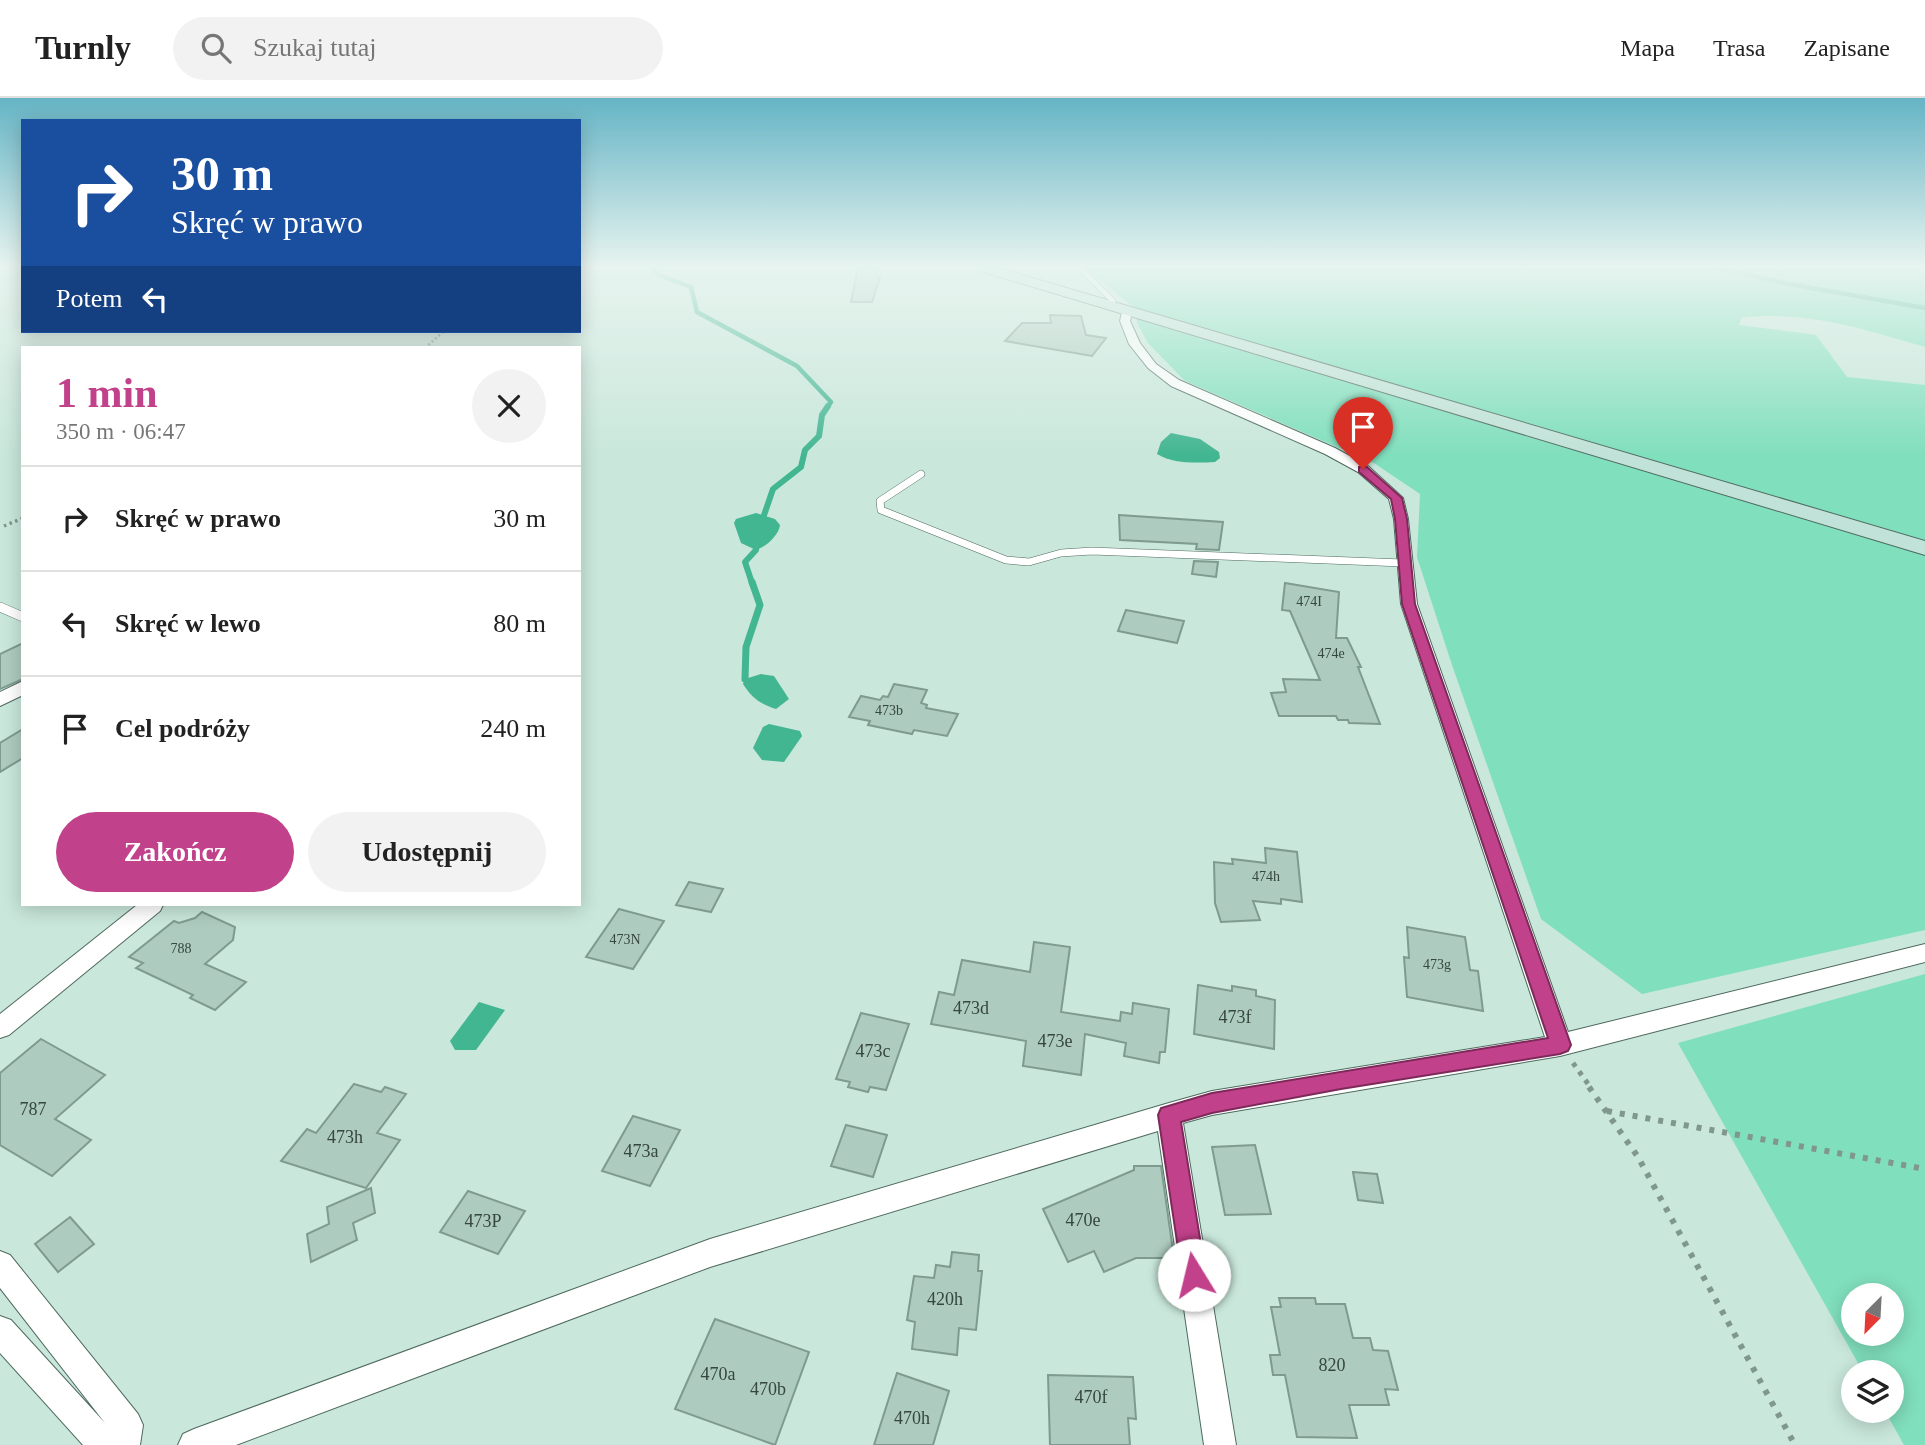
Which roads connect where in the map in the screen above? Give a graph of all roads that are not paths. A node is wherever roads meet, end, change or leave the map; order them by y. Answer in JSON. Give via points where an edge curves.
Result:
{"nodes":[{"id":1,"x":1129,"y":331,"type":"edge"},
{"id":2,"x":1192,"y":331,"type":"edge"},
{"id":3,"x":920,"y":474,"type":"dead end"},
{"id":4,"x":1925,"y":548,"type":"edge"},
{"id":5,"x":1404,"y":563,"type":"junction"},
{"id":6,"x":0,"y":607,"type":"edge"},
{"id":7,"x":21,"y":616,"type":"edge"},
{"id":8,"x":21,"y":688,"type":"edge"},
{"id":9,"x":0,"y":700,"type":"edge"},
{"id":10,"x":151,"y":906,"type":"edge"},
{"id":11,"x":1925,"y":953,"type":"edge"},
{"id":12,"x":0,"y":1028,"type":"edge"},
{"id":13,"x":1560,"y":1045,"type":"junction"},
{"id":14,"x":1169,"y":1115,"type":"junction"},
{"id":15,"x":0,"y":1265,"type":"edge"},
{"id":16,"x":0,"y":1331,"type":"edge"},
{"id":17,"x":117,"y":1445,"type":"edge"},
{"id":18,"x":124,"y":1445,"type":"edge"},
{"id":19,"x":194,"y":1445,"type":"edge"},
{"id":20,"x":1220,"y":1445,"type":"edge"}],
"edges":[{"from":1,"to":5,"type":"street","via":[[1152,366],[1175,383],[1330,452],[1384,485],[1396,498]]},
{"from":2,"to":4,"type":"street"},
{"from":3,"to":5,"type":"lane","via":[[880,501],[881,510],[1006,560],[1029,562],[1092,551]]},
{"from":5,"to":13,"type":"street","via":[[1409,604]]},
{"from":6,"to":7,"type":"lane"},
{"from":8,"to":9,"type":"street"},
{"from":10,"to":12,"type":"street"},
{"from":11,"to":13,"type":"street"},
{"from":13,"to":14,"type":"street","via":[[1341,1079]]},
{"from":14,"to":19,"type":"street","via":[[710,1253]]},
{"from":14,"to":20,"type":"street"},
{"from":15,"to":18,"type":"street","via":[[127,1425]]},
{"from":16,"to":17,"type":"street","via":[[97,1437]]}]}
